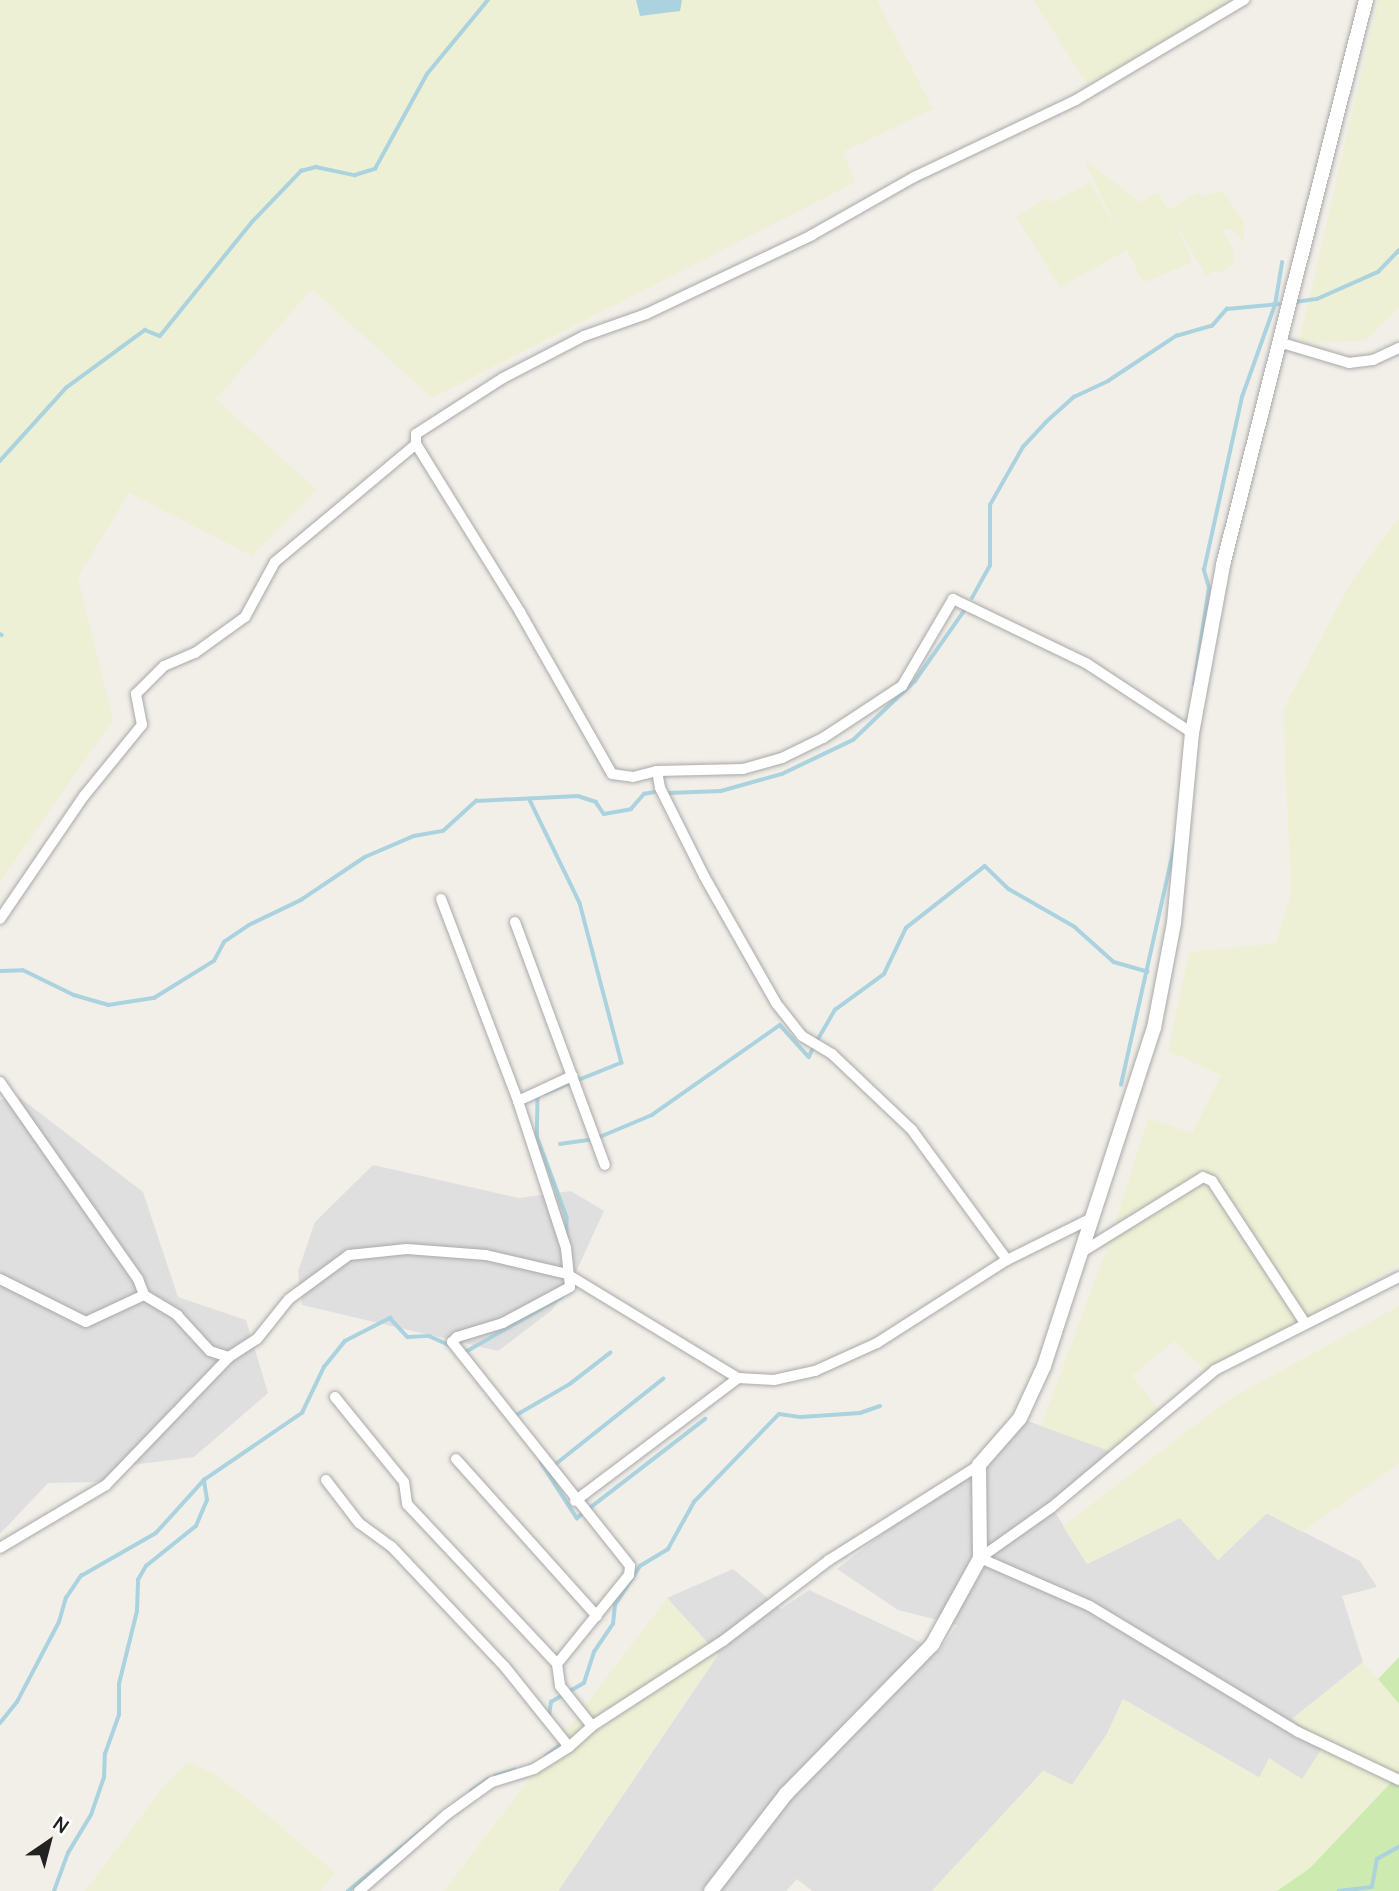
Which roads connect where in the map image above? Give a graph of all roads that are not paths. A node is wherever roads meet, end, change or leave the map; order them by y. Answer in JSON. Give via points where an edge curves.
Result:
{"nodes":[{"id":1,"x":1244,"y":0,"type":"edge"},
{"id":2,"x":1366,"y":0,"type":"edge"},
{"id":3,"x":1282,"y":342,"type":"junction"},
{"id":4,"x":1399,"y":348,"type":"edge"},
{"id":5,"x":416,"y":444,"type":"junction"},
{"id":6,"x":1192,"y":733,"type":"junction"},
{"id":7,"x":657,"y":771,"type":"junction"},
{"id":8,"x":441,"y":899,"type":"dead end"},
{"id":9,"x":0,"y":919,"type":"edge"},
{"id":10,"x":515,"y":922,"type":"dead end"},
{"id":11,"x":572,"y":1076,"type":"junction"},
{"id":12,"x":0,"y":1082,"type":"edge"},
{"id":13,"x":518,"y":1101,"type":"junction"},
{"id":14,"x":605,"y":1165,"type":"dead end"},
{"id":15,"x":1090,"y":1219,"type":"junction"},
{"id":16,"x":1082,"y":1252,"type":"junction"},
{"id":17,"x":1007,"y":1261,"type":"junction"},
{"id":18,"x":567,"y":1274,"type":"junction"},
{"id":19,"x":1399,"y":1277,"type":"edge"},
{"id":20,"x":0,"y":1279,"type":"edge"},
{"id":21,"x":144,"y":1295,"type":"junction"},
{"id":22,"x":1305,"y":1324,"type":"junction"},
{"id":23,"x":229,"y":1357,"type":"junction"},
{"id":24,"x":738,"y":1378,"type":"junction"},
{"id":25,"x":335,"y":1396,"type":"dead end"},
{"id":26,"x":456,"y":1459,"type":"dead end"},
{"id":27,"x":978,"y":1465,"type":"junction"},
{"id":28,"x":326,"y":1480,"type":"dead end"},
{"id":29,"x":575,"y":1501,"type":"junction"},
{"id":30,"x":0,"y":1548,"type":"edge"},
{"id":31,"x":980,"y":1558,"type":"junction"},
{"id":32,"x":597,"y":1616,"type":"junction"},
{"id":33,"x":557,"y":1664,"type":"junction"},
{"id":34,"x":592,"y":1726,"type":"junction"},
{"id":35,"x":569,"y":1747,"type":"junction"},
{"id":36,"x":1399,"y":1780,"type":"edge"},
{"id":37,"x":359,"y":1891,"type":"edge"},
{"id":38,"x":711,"y":1891,"type":"edge"}],
"edges":[{"from":1,"to":5,"type":"street","via":[[1076,100],[914,177],[812,235],[646,314],[584,336],[503,378],[416,434]]},
{"from":2,"to":3,"type":"street"},
{"from":3,"to":4,"type":"street","via":[[1349,363]]},
{"from":3,"to":6,"type":"street","via":[[1223,565]]},
{"from":5,"to":7,"type":"street","via":[[520,612],[602,761],[612,774],[633,777]]},
{"from":5,"to":9,"type":"street","via":[[275,562],[245,617],[195,653],[164,666],[136,694],[142,725],[84,796]]},
{"from":6,"to":7,"type":"street","via":[[1086,663],[953,599],[902,686],[823,738],[782,758],[743,769]]},
{"from":6,"to":15,"type":"street","via":[[1174,923],[1154,1028]]},
{"from":7,"to":17,"type":"street","via":[[660,788],[704,876],[776,1003],[802,1036],[832,1054],[912,1130]]},
{"from":8,"to":13,"type":"street"},
{"from":10,"to":11,"type":"street"},
{"from":11,"to":13,"type":"street"},
{"from":11,"to":14,"type":"street"},
{"from":12,"to":21,"type":"street","via":[[138,1279]]},
{"from":13,"to":18,"type":"street","via":[[566,1248]]},
{"from":15,"to":16,"type":"street"},
{"from":15,"to":17,"type":"street"},
{"from":16,"to":22,"type":"street","via":[[1203,1177],[1212,1181]]},
{"from":16,"to":27,"type":"street","via":[[1044,1366],[1020,1418]]},
{"from":17,"to":24,"type":"street","via":[[877,1343],[816,1371],[774,1380]]},
{"from":18,"to":23,"type":"street","via":[[486,1255],[407,1250],[349,1255],[289,1299],[257,1339]]},
{"from":18,"to":24,"type":"street"},
{"from":18,"to":29,"type":"street","via":[[570,1287],[557,1295],[452,1342]]},
{"from":19,"to":22,"type":"street"},
{"from":20,"to":21,"type":"street","via":[[86,1322]]},
{"from":21,"to":23,"type":"street","via":[[177,1315],[210,1351]]},
{"from":22,"to":31,"type":"street","via":[[1215,1370],[1052,1507]]},
{"from":23,"to":30,"type":"street","via":[[106,1485]]},
{"from":24,"to":29,"type":"street"},
{"from":25,"to":33,"type":"street","via":[[404,1482],[407,1504]]},
{"from":26,"to":32,"type":"street"},
{"from":27,"to":31,"type":"street"},
{"from":27,"to":34,"type":"street","via":[[829,1560],[723,1641]]},
{"from":28,"to":35,"type":"street","via":[[359,1523],[391,1546],[505,1667]]},
{"from":29,"to":32,"type":"street","via":[[630,1566],[629,1575]]},
{"from":31,"to":36,"type":"street","via":[[1090,1606],[1298,1732]]},
{"from":31,"to":38,"type":"street","via":[[932,1644],[786,1794]]},
{"from":32,"to":33,"type":"street"},
{"from":33,"to":34,"type":"street","via":[[560,1686]]},
{"from":34,"to":35,"type":"street"},
{"from":35,"to":37,"type":"street","via":[[534,1769],[492,1782],[446,1815]]}]}
